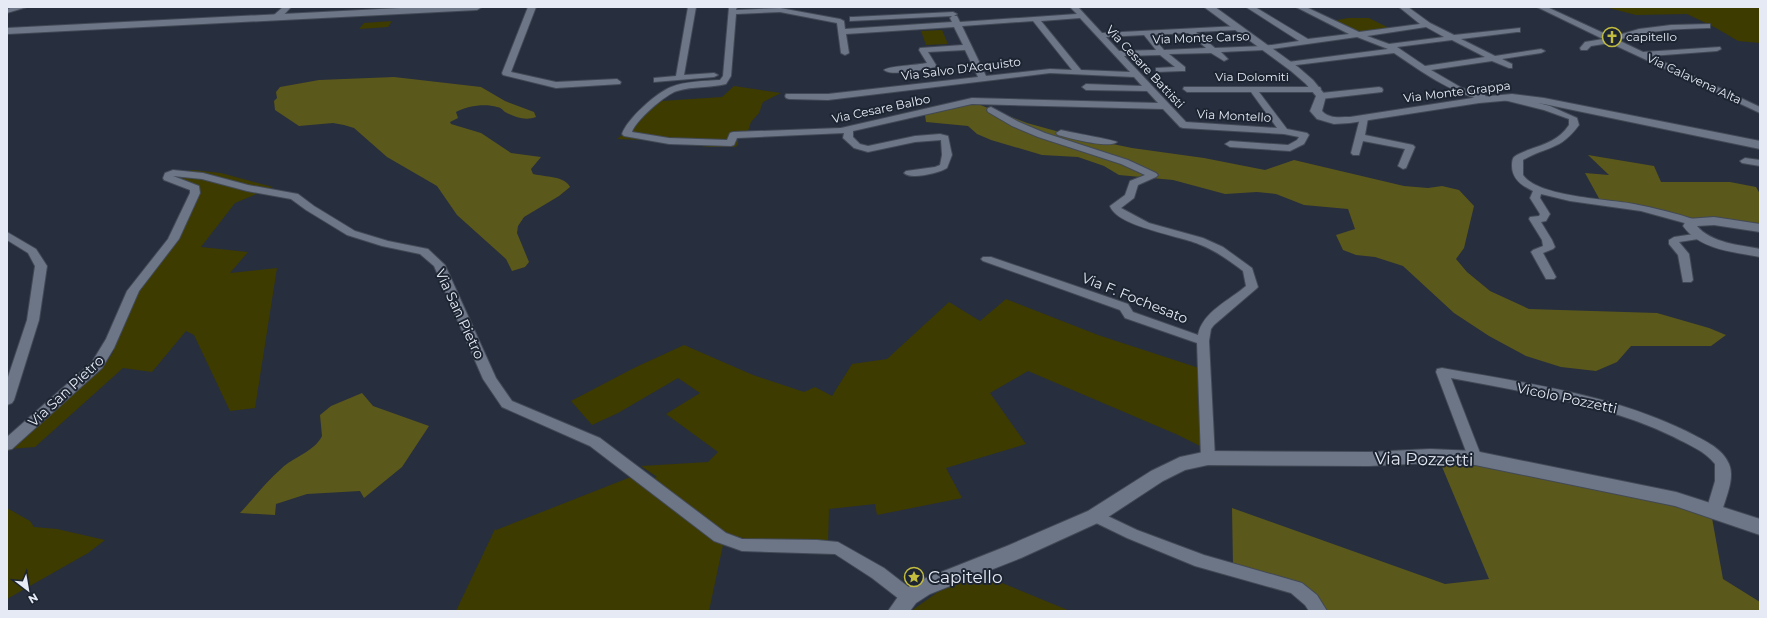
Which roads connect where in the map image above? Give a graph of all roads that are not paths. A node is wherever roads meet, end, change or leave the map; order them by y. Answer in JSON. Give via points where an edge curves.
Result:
{"nodes":[{"id":1,"x":23,"y":7,"type":"edge"},
{"id":2,"x":287,"y":7,"type":"edge"},
{"id":3,"x":476,"y":7,"type":"edge"},
{"id":4,"x":532,"y":7,"type":"edge"},
{"id":5,"x":692,"y":7,"type":"edge"},
{"id":6,"x":1074,"y":7,"type":"edge"},
{"id":7,"x":1209,"y":7,"type":"edge"},
{"id":8,"x":1250,"y":7,"type":"edge"},
{"id":9,"x":1300,"y":7,"type":"edge"},
{"id":10,"x":1403,"y":7,"type":"edge"},
{"id":11,"x":1541,"y":7,"type":"edge"},
{"id":12,"x":733,"y":9,"type":"edge"},
{"id":13,"x":7,"y":11,"type":"edge"},
{"id":14,"x":951,"y":11,"type":"edge"},
{"id":15,"x":1082,"y":16,"type":"junction"},
{"id":16,"x":277,"y":17,"type":"junction"},
{"id":17,"x":853,"y":19,"type":"dead end"},
{"id":18,"x":1035,"y":19,"type":"junction"},
{"id":19,"x":957,"y":24,"type":"junction"},
{"id":20,"x":1427,"y":25,"type":"junction"},
{"id":21,"x":1706,"y":26,"type":"dead end"},
{"id":22,"x":1236,"y":28,"type":"junction"},
{"id":23,"x":1189,"y":30,"type":"junction"},
{"id":24,"x":1517,"y":30,"type":"dead end"},
{"id":25,"x":7,"y":31,"type":"edge"},
{"id":26,"x":842,"y":32,"type":"junction"},
{"id":27,"x":1145,"y":32,"type":"junction"},
{"id":28,"x":1100,"y":34,"type":"junction"},
{"id":29,"x":1358,"y":35,"type":"junction"},
{"id":30,"x":1453,"y":38,"type":"junction"},
{"id":31,"x":1612,"y":40,"type":"junction"},
{"id":32,"x":1307,"y":42,"type":"junction"},
{"id":33,"x":968,"y":47,"type":"junction"},
{"id":34,"x":1264,"y":48,"type":"junction"},
{"id":35,"x":1391,"y":48,"type":"junction"},
{"id":36,"x":1584,"y":48,"type":"dead end"},
{"id":37,"x":1717,"y":49,"type":"dead end"},
{"id":38,"x":1212,"y":50,"type":"junction"},
{"id":39,"x":1541,"y":51,"type":"dead end"},
{"id":40,"x":845,"y":52,"type":"dead end"},
{"id":41,"x":1162,"y":52,"type":"junction"},
{"id":42,"x":1116,"y":54,"type":"junction"},
{"id":43,"x":1642,"y":54,"type":"junction"},
{"id":44,"x":1493,"y":58,"type":"junction"},
{"id":45,"x":1224,"y":59,"type":"dead end"},
{"id":46,"x":1288,"y":64,"type":"junction"},
{"id":47,"x":1509,"y":66,"type":"dead end"},
{"id":48,"x":1423,"y":69,"type":"junction"},
{"id":49,"x":888,"y":70,"type":"dead end"},
{"id":50,"x":1159,"y":70,"type":"dead end"},
{"id":51,"x":1078,"y":72,"type":"junction"},
{"id":52,"x":727,"y":74,"type":"junction"},
{"id":53,"x":1136,"y":75,"type":"junction"},
{"id":54,"x":680,"y":77,"type":"junction"},
{"id":55,"x":983,"y":78,"type":"junction"},
{"id":56,"x":657,"y":80,"type":"dead end"},
{"id":57,"x":617,"y":82,"type":"dead end"},
{"id":58,"x":1086,"y":87,"type":"dead end"},
{"id":59,"x":1151,"y":89,"type":"junction"},
{"id":60,"x":1187,"y":89,"type":"dead end"},
{"id":61,"x":1253,"y":89,"type":"junction"},
{"id":62,"x":1379,"y":90,"type":"dead end"},
{"id":63,"x":1319,"y":93,"type":"junction"},
{"id":64,"x":789,"y":96,"type":"dead end"},
{"id":65,"x":1482,"y":96,"type":"dead end"},
{"id":66,"x":1507,"y":98,"type":"junction"},
{"id":67,"x":972,"y":101,"type":"junction"},
{"id":68,"x":1166,"y":106,"type":"junction"},
{"id":69,"x":991,"y":110,"type":"junction"},
{"id":70,"x":1760,"y":110,"type":"edge"},
{"id":71,"x":1364,"y":118,"type":"junction"},
{"id":72,"x":1183,"y":125,"type":"joint"},
{"id":73,"x":848,"y":129,"type":"junction"},
{"id":74,"x":1284,"y":131,"type":"junction"},
{"id":75,"x":1359,"y":137,"type":"junction"},
{"id":76,"x":1112,"y":142,"type":"dead end"},
{"id":77,"x":1230,"y":144,"type":"dead end"},
{"id":78,"x":1760,"y":145,"type":"edge"},
{"id":79,"x":1356,"y":153,"type":"dead end"},
{"id":80,"x":1745,"y":161,"type":"dead end"},
{"id":81,"x":1760,"y":164,"type":"edge"},
{"id":82,"x":1403,"y":166,"type":"dead end"},
{"id":83,"x":909,"y":174,"type":"dead end"},
{"id":84,"x":1538,"y":190,"type":"junction"},
{"id":85,"x":1692,"y":222,"type":"junction"},
{"id":86,"x":1760,"y":228,"type":"edge"},
{"id":87,"x":7,"y":235,"type":"edge"},
{"id":88,"x":1701,"y":236,"type":"junction"},
{"id":89,"x":1760,"y":253,"type":"edge"},
{"id":90,"x":987,"y":259,"type":"dead end"},
{"id":91,"x":1550,"y":277,"type":"dead end"},
{"id":92,"x":1687,"y":280,"type":"dead end"},
{"id":93,"x":1203,"y":342,"type":"junction"},
{"id":94,"x":7,"y":400,"type":"edge"},
{"id":95,"x":7,"y":445,"type":"edge"},
{"id":96,"x":1208,"y":458,"type":"junction"},
{"id":97,"x":1475,"y":458,"type":"junction"},
{"id":98,"x":1714,"y":511,"type":"junction"},
{"id":99,"x":1095,"y":516,"type":"junction"},
{"id":100,"x":1760,"y":527,"type":"edge"},
{"id":101,"x":904,"y":604,"type":"edge"},
{"id":102,"x":1319,"y":611,"type":"edge"}],
"edges":[{"from":1,"to":13,"type":"street"},
{"from":2,"to":16,"type":"street"},
{"from":3,"to":16,"type":"street"},
{"from":4,"to":57,"type":"street","via":[[506,73],[556,85]]},
{"from":5,"to":54,"type":"street"},
{"from":6,"to":15,"type":"street","name":"Via Cesare Battisti"},
{"from":7,"to":22,"type":"street"},
{"from":8,"to":32,"type":"street"},
{"from":9,"to":29,"type":"street"},
{"from":10,"to":20,"type":"street"},
{"from":11,"to":31,"type":"street","name":"Via Calavena Alta"},
{"from":12,"to":26,"type":"street","via":[[780,10],[840,21]]},
{"from":12,"to":52,"type":"street"},
{"from":14,"to":17,"type":"street"},
{"from":14,"to":19,"type":"street"},
{"from":15,"to":18,"type":"street"},
{"from":15,"to":28,"type":"street","name":"Via Cesare Battisti"},
{"from":16,"to":25,"type":"street"},
{"from":18,"to":19,"type":"street"},
{"from":18,"to":51,"type":"street"},
{"from":19,"to":26,"type":"street"},
{"from":19,"to":33,"type":"street"},
{"from":20,"to":29,"type":"street","name":"Via Monte Carso"},
{"from":20,"to":30,"type":"street"},
{"from":21,"to":31,"type":"street","via":[[1639,31]]},
{"from":22,"to":23,"type":"street"},
{"from":22,"to":34,"type":"street"},
{"from":23,"to":27,"type":"street"},
{"from":23,"to":38,"type":"street"},
{"from":24,"to":30,"type":"street"},
{"from":26,"to":40,"type":"street"},
{"from":27,"to":28,"type":"street"},
{"from":27,"to":41,"type":"street"},
{"from":28,"to":42,"type":"street","name":"Via Cesare Battisti"},
{"from":29,"to":32,"type":"street","name":"Via Monte Carso"},
{"from":29,"to":35,"type":"street"},
{"from":30,"to":35,"type":"street"},
{"from":30,"to":44,"type":"street"},
{"from":31,"to":36,"type":"street","via":[[1588,44]]},
{"from":31,"to":43,"type":"street","name":"Via Calavena Alta"},
{"from":32,"to":34,"type":"street","name":"Via Monte Carso"},
{"from":33,"to":49,"type":"street","via":[[923,50],[932,65]]},
{"from":33,"to":55,"type":"street"},
{"from":34,"to":38,"type":"street","name":"Via Monte Carso"},
{"from":34,"to":46,"type":"street"},
{"from":35,"to":46,"type":"street"},
{"from":35,"to":48,"type":"street"},
{"from":37,"to":43,"type":"street"},
{"from":38,"to":41,"type":"street","name":"Via Monte Carso"},
{"from":38,"to":45,"type":"street"},
{"from":39,"to":44,"type":"street"},
{"from":41,"to":42,"type":"street","name":"Via Monte Carso"},
{"from":41,"to":50,"type":"street","via":[[1182,69]]},
{"from":42,"to":53,"type":"street","name":"Via Cesare Battisti"},
{"from":43,"to":70,"type":"street","name":"Via Calavena Alta"},
{"from":44,"to":47,"type":"street"},
{"from":44,"to":48,"type":"street"},
{"from":46,"to":63,"type":"street"},
{"from":48,"to":65,"type":"street","via":[[1459,90]]},
{"from":51,"to":53,"type":"street","name":"Via Salvo D'Acquisto"},
{"from":51,"to":55,"type":"street","name":"Via Salvo D'Acquisto","via":[[1050,71]]},
{"from":52,"to":54,"type":"street"},
{"from":52,"to":73,"type":"street","name":"Via Cesare Balbo","via":[[723,82],[672,90],[643,111],[629,127],[627,134],[669,141],[731,143],[733,135]]},
{"from":53,"to":59,"type":"street","name":"Via Cesare Battisti"},
{"from":54,"to":56,"type":"street"},
{"from":55,"to":64,"type":"street","name":"Via Salvo D'Acquisto","via":[[828,97]]},
{"from":58,"to":59,"type":"street"},
{"from":59,"to":68,"type":"street","name":"Via Cesare Battisti"},
{"from":60,"to":61,"type":"street","name":"Via Dolomiti"},
{"from":61,"to":63,"type":"street","name":"Via Dolomiti"},
{"from":61,"to":74,"type":"street","name":"Via Montello"},
{"from":62,"to":63,"type":"street","name":"Via Dolomiti"},
{"from":63,"to":71,"type":"street","name":"Via Monte Grappa","via":[[1316,111],[1321,117],[1334,121]]},
{"from":66,"to":71,"type":"street","name":"Via Monte Grappa","via":[[1413,109]]},
{"from":66,"to":78,"type":"street","name":"Via Monte Grappa","via":[[1544,101]]},
{"from":66,"to":84,"type":"street","via":[[1547,108],[1573,118],[1574,125],[1563,139],[1518,159],[1520,178]]},
{"from":67,"to":68,"type":"street","name":"Via Cesare Balbo"},
{"from":67,"to":69,"type":"street"},
{"from":67,"to":73,"type":"street","name":"Via Cesare Balbo"},
{"from":68,"to":72,"type":"street","name":"Via Cesare Battisti"},
{"from":69,"to":76,"type":"street","via":[[1051,131]]},
{"from":69,"to":93,"type":"street","via":[[1002,118],[1050,138],[1122,160],[1153,175],[1134,184],[1130,196],[1115,206],[1120,212],[1145,225],[1228,253],[1248,270],[1252,287],[1206,326]]},
{"from":71,"to":75,"type":"street"},
{"from":72,"to":74,"type":"street","name":"Via Montello"},
{"from":73,"to":83,"type":"street","via":[[848,138],[857,146],[868,149],[915,139],[945,138],[944,166],[937,170]]},
{"from":74,"to":77,"type":"street","name":"Via Montello","via":[[1304,135],[1301,142],[1290,148]]},
{"from":75,"to":79,"type":"street"},
{"from":75,"to":82,"type":"street","via":[[1410,147]]},
{"from":80,"to":81,"type":"street"},
{"from":84,"to":85,"type":"street","via":[[1658,211]]},
{"from":84,"to":91,"type":"street","via":[[1535,198],[1545,214],[1542,219],[1534,219],[1549,247],[1536,252]]},
{"from":85,"to":86,"type":"street"},
{"from":85,"to":88,"type":"street","via":[[1692,230]]},
{"from":87,"to":94,"type":"street","via":[[32,251],[41,266],[33,320]]},
{"from":88,"to":89,"type":"street"},
{"from":88,"to":92,"type":"street","via":[[1674,240],[1674,244],[1683,254]]},
{"from":90,"to":93,"type":"street","name":"Via F. Fochesato","via":[[1124,307],[1129,315]]},
{"from":93,"to":96,"type":"street"},
{"from":95,"to":101,"type":"street","name":"Via San Pietro","via":[[97,366],[106,354],[134,290],[177,234],[195,193],[195,188],[168,178],[168,175],[173,173],[204,176],[246,188],[294,196],[352,233],[386,244],[424,251],[439,265],[490,378],[507,404],[595,442],[720,537],[742,545],[838,548],[878,573]]},
{"from":96,"to":97,"type":"street","name":"Via Pozzetti"},
{"from":96,"to":99,"type":"street","name":"Via Pozzetti","via":[[1180,464]]},
{"from":97,"to":98,"type":"street","name":"Via Pozzetti","via":[[1661,496]]},
{"from":97,"to":98,"type":"street","name":"Vicolo Pozzetti","via":[[1442,372],[1571,397],[1660,423],[1707,448],[1722,462],[1724,474]]},
{"from":98,"to":100,"type":"street","name":"Via Pozzetti"},
{"from":99,"to":101,"type":"street","name":"Via Pozzetti","via":[[1014,552],[944,578],[923,588]]},
{"from":99,"to":102,"type":"street","via":[[1132,534],[1201,561],[1296,588],[1311,600]]}]}
